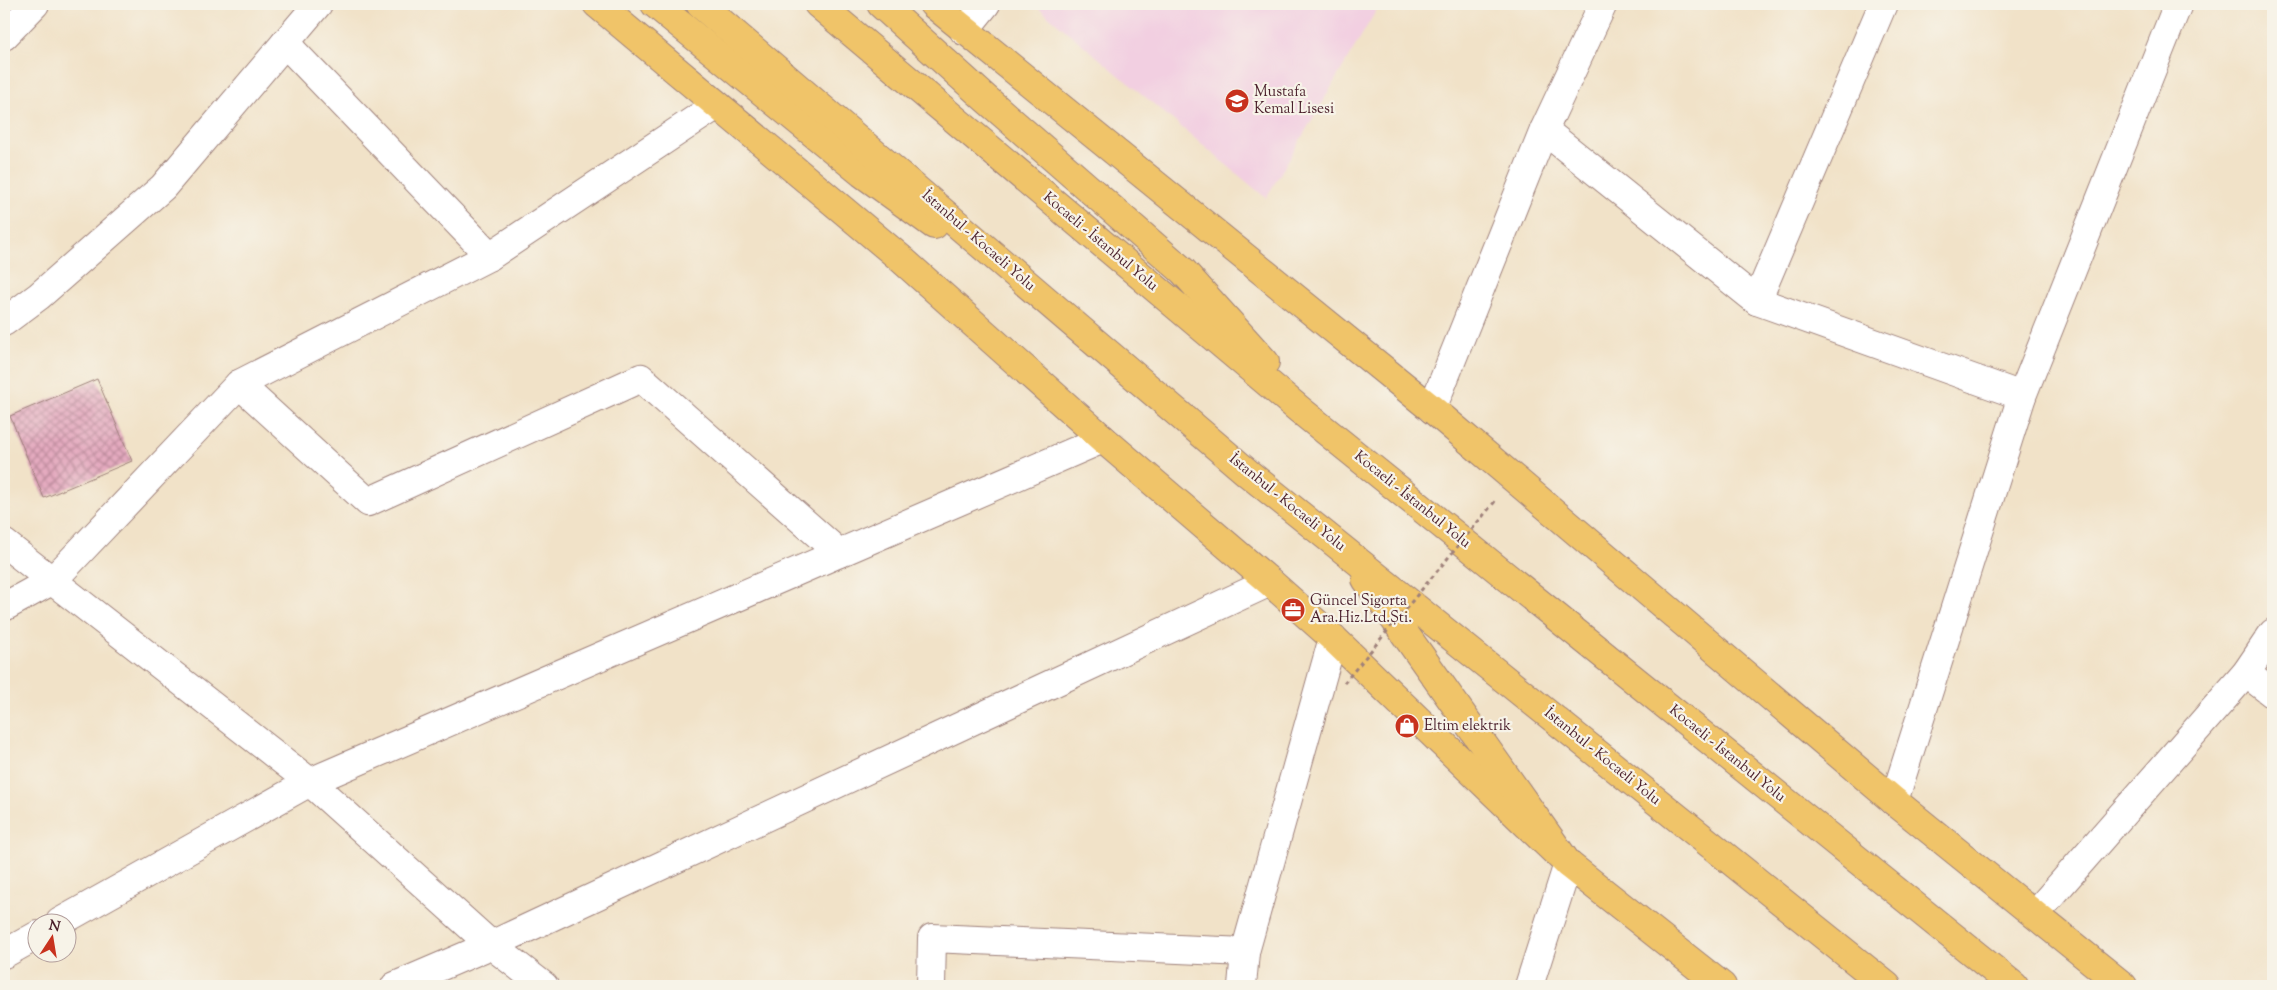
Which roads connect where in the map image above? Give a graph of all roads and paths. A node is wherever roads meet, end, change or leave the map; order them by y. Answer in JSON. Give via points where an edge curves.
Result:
{"nodes":[{"id":1,"x":35,"y":4,"type":"edge"},
{"id":2,"x":318,"y":4,"type":"edge"},
{"id":3,"x":597,"y":4,"type":"edge"},
{"id":4,"x":656,"y":4,"type":"edge"},
{"id":5,"x":700,"y":4,"type":"edge"},
{"id":6,"x":818,"y":4,"type":"edge"},
{"id":7,"x":881,"y":4,"type":"edge"},
{"id":8,"x":933,"y":4,"type":"edge"},
{"id":9,"x":986,"y":4,"type":"edge"},
{"id":10,"x":1603,"y":4,"type":"edge"},
{"id":11,"x":1883,"y":4,"type":"edge"},
{"id":12,"x":2178,"y":4,"type":"edge"},
{"id":13,"x":964,"y":31,"type":"junction"},
{"id":14,"x":4,"y":36,"type":"edge"},
{"id":15,"x":285,"y":43,"type":"junction"},
{"id":16,"x":717,"y":105,"type":"junction"},
{"id":17,"x":1544,"y":130,"type":"junction"},
{"id":18,"x":490,"y":256,"type":"junction"},
{"id":19,"x":1757,"y":301,"type":"junction"},
{"id":20,"x":4,"y":322,"type":"edge"},
{"id":21,"x":1098,"y":344,"type":"junction"},
{"id":22,"x":239,"y":384,"type":"junction"},
{"id":23,"x":2022,"y":396,"type":"junction"},
{"id":24,"x":1432,"y":409,"type":"junction"},
{"id":25,"x":1328,"y":432,"type":"junction"},
{"id":26,"x":1103,"y":439,"type":"junction"},
{"id":27,"x":1497,"y":500,"type":"dead end"},
{"id":28,"x":4,"y":543,"type":"edge"},
{"id":29,"x":1346,"y":551,"type":"junction"},
{"id":30,"x":839,"y":553,"type":"junction"},
{"id":31,"x":53,"y":580,"type":"junction"},
{"id":32,"x":1270,"y":582,"type":"junction"},
{"id":33,"x":4,"y":607,"type":"edge"},
{"id":34,"x":2273,"y":634,"type":"edge"},
{"id":35,"x":1333,"y":638,"type":"junction"},
{"id":36,"x":2246,"y":673,"type":"junction"},
{"id":37,"x":1344,"y":682,"type":"dead end"},
{"id":38,"x":2273,"y":694,"type":"edge"},
{"id":39,"x":310,"y":782,"type":"junction"},
{"id":40,"x":1894,"y":802,"type":"junction"},
{"id":41,"x":1568,"y":864,"type":"junction"},
{"id":42,"x":78,"y":912,"type":"edge"},
{"id":43,"x":2035,"y":914,"type":"junction"},
{"id":44,"x":28,"y":941,"type":"edge"},
{"id":45,"x":491,"y":945,"type":"junction"},
{"id":46,"x":1245,"y":952,"type":"junction"},
{"id":47,"x":4,"y":954,"type":"edge"},
{"id":48,"x":395,"y":986,"type":"edge"},
{"id":49,"x":544,"y":986,"type":"edge"},
{"id":50,"x":931,"y":986,"type":"edge"},
{"id":51,"x":1242,"y":986,"type":"edge"},
{"id":52,"x":1529,"y":986,"type":"edge"},
{"id":53,"x":1722,"y":986,"type":"edge"},
{"id":54,"x":1887,"y":986,"type":"edge"},
{"id":55,"x":2014,"y":986,"type":"edge"},
{"id":56,"x":2123,"y":986,"type":"edge"}],
"edges":[{"from":1,"to":14,"type":"street"},
{"from":2,"to":15,"type":"street"},
{"from":3,"to":16,"type":"main road"},
{"from":4,"to":21,"type":"main road","via":[[862,173]]},
{"from":5,"to":21,"type":"main road","name":"İstanbul - Kocaeli Yolu"},
{"from":6,"to":25,"type":"main road","name":"Kocaeli - İstanbul Yolu"},
{"from":7,"to":25,"type":"main road","via":[[1183,271]]},
{"from":8,"to":13,"type":"main road"},
{"from":9,"to":13,"type":"street"},
{"from":10,"to":17,"type":"street"},
{"from":11,"to":19,"type":"street"},
{"from":12,"to":23,"type":"street"},
{"from":13,"to":24,"type":"main road"},
{"from":15,"to":18,"type":"street"},
{"from":15,"to":20,"type":"street","via":[[163,187],[39,296]]},
{"from":16,"to":18,"type":"street"},
{"from":16,"to":26,"type":"main road","via":[[899,257]]},
{"from":17,"to":19,"type":"street"},
{"from":17,"to":24,"type":"street"},
{"from":18,"to":22,"type":"street"},
{"from":19,"to":23,"type":"street"},
{"from":21,"to":29,"type":"main road","name":"İstanbul - Kocaeli Yolu","via":[[1249,474]]},
{"from":22,"to":30,"type":"street","via":[[368,502],[641,378]]},
{"from":22,"to":31,"type":"street"},
{"from":23,"to":40,"type":"street"},
{"from":24,"to":40,"type":"main road"},
{"from":25,"to":55,"type":"main road","name":"Kocaeli - İstanbul Yolu"},
{"from":26,"to":30,"type":"street"},
{"from":26,"to":32,"type":"main road"},
{"from":27,"to":37,"type":"path","bridge":true},
{"from":28,"to":31,"type":"street"},
{"from":29,"to":41,"type":"main road"},
{"from":29,"to":54,"type":"main road","name":"İstanbul - Kocaeli Yolu"},
{"from":30,"to":39,"type":"street"},
{"from":31,"to":33,"type":"street"},
{"from":31,"to":39,"type":"street"},
{"from":32,"to":35,"type":"main road"},
{"from":32,"to":45,"type":"street"},
{"from":34,"to":36,"type":"street"},
{"from":35,"to":41,"type":"main road"},
{"from":35,"to":46,"type":"street"},
{"from":36,"to":38,"type":"street"},
{"from":36,"to":43,"type":"street"},
{"from":39,"to":42,"type":"street"},
{"from":39,"to":45,"type":"street"},
{"from":40,"to":43,"type":"main road"},
{"from":41,"to":52,"type":"street"},
{"from":41,"to":53,"type":"main road"},
{"from":43,"to":56,"type":"main road"},
{"from":44,"to":47,"type":"street"},
{"from":45,"to":48,"type":"street"},
{"from":45,"to":49,"type":"street"},
{"from":46,"to":50,"type":"street","via":[[932,938]]},
{"from":46,"to":51,"type":"street"}]}
